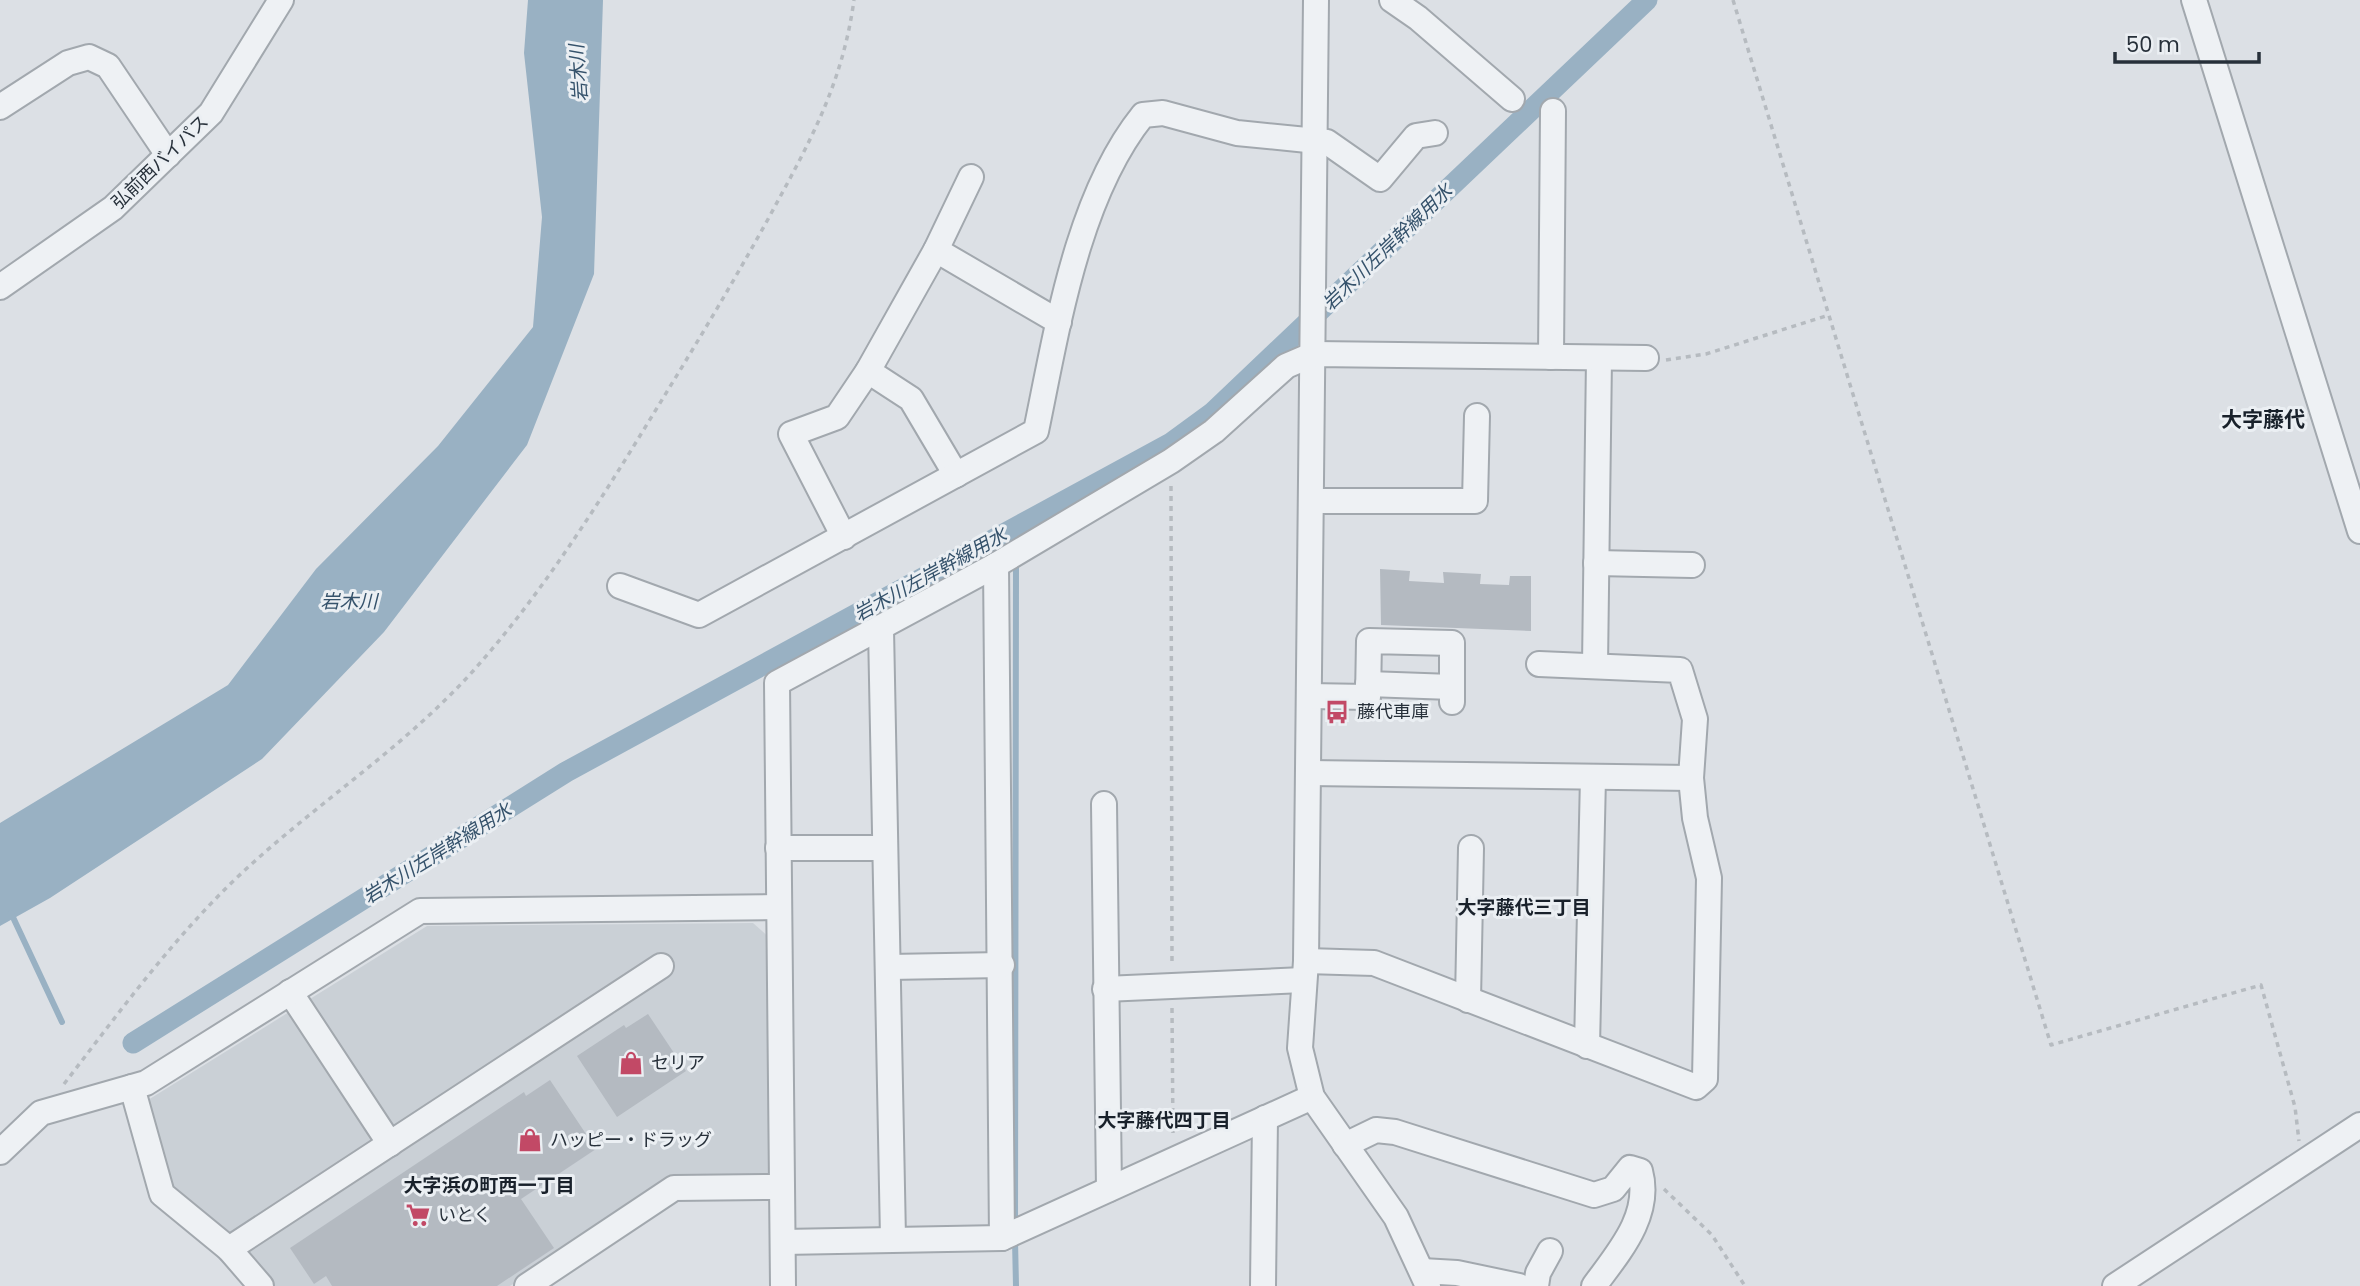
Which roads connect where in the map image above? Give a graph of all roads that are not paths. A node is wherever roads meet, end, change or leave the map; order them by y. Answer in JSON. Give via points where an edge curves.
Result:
{"nodes":[{"id":1,"x":281,"y":0,"type":"edge"},
{"id":2,"x":1316,"y":0,"type":"edge"},
{"id":3,"x":1392,"y":0,"type":"edge"},
{"id":4,"x":2194,"y":0,"type":"edge"},
{"id":5,"x":1512,"y":99,"type":"dead end"},
{"id":6,"x":0,"y":107,"type":"edge"},
{"id":7,"x":1553,"y":111,"type":"dead end"},
{"id":8,"x":1435,"y":133,"type":"dead end"},
{"id":9,"x":1315,"y":141,"type":"junction"},
{"id":10,"x":168,"y":155,"type":"junction"},
{"id":11,"x":971,"y":177,"type":"dead end"},
{"id":12,"x":936,"y":250,"type":"junction"},
{"id":13,"x":0,"y":287,"type":"edge"},
{"id":14,"x":1059,"y":322,"type":"junction"},
{"id":15,"x":1314,"y":354,"type":"junction"},
{"id":16,"x":1551,"y":357,"type":"junction"},
{"id":17,"x":1599,"y":358,"type":"junction"},
{"id":18,"x":1646,"y":358,"type":"road end"},
{"id":19,"x":868,"y":371,"type":"junction"},
{"id":20,"x":1477,"y":416,"type":"dead end"},
{"id":21,"x":956,"y":475,"type":"junction"},
{"id":22,"x":1312,"y":501,"type":"junction"},
{"id":23,"x":2360,"y":531,"type":"edge"},
{"id":24,"x":844,"y":537,"type":"junction"},
{"id":25,"x":1596,"y":563,"type":"junction"},
{"id":26,"x":996,"y":565,"type":"junction"},
{"id":27,"x":1679,"y":572,"type":"dead end"},
{"id":28,"x":621,"y":586,"type":"dead end"},
{"id":29,"x":881,"y":629,"type":"junction"},
{"id":30,"x":1539,"y":664,"type":"dead end"},
{"id":31,"x":1595,"y":666,"type":"junction"},
{"id":32,"x":1368,"y":684,"type":"junction"},
{"id":33,"x":1309,"y":696,"type":"junction"},
{"id":34,"x":1308,"y":773,"type":"junction"},
{"id":35,"x":1593,"y":777,"type":"junction"},
{"id":36,"x":1691,"y":778,"type":"junction"},
{"id":37,"x":1104,"y":804,"type":"dead end"},
{"id":38,"x":778,"y":848,"type":"junction"},
{"id":39,"x":885,"y":848,"type":"junction"},
{"id":40,"x":1471,"y":848,"type":"dead end"},
{"id":41,"x":779,"y":907,"type":"junction"},
{"id":42,"x":1002,"y":965,"type":"junction"},
{"id":43,"x":661,"y":966,"type":"dead end"},
{"id":44,"x":888,"y":967,"type":"junction"},
{"id":45,"x":1304,"y":970,"type":"junction"},
{"id":46,"x":1105,"y":989,"type":"junction"},
{"id":47,"x":290,"y":992,"type":"junction"},
{"id":48,"x":1468,"y":1000,"type":"junction"},
{"id":49,"x":1587,"y":1046,"type":"junction"},
{"id":50,"x":132,"y":1087,"type":"junction"},
{"id":51,"x":1312,"y":1097,"type":"junction"},
{"id":52,"x":1265,"y":1118,"type":"junction"},
{"id":53,"x":2360,"y":1125,"type":"edge"},
{"id":54,"x":390,"y":1144,"type":"junction"},
{"id":55,"x":1345,"y":1145,"type":"junction"},
{"id":56,"x":0,"y":1152,"type":"edge"},
{"id":57,"x":772,"y":1187,"type":"dead end"},
{"id":58,"x":1109,"y":1189,"type":"junction"},
{"id":59,"x":1012,"y":1233,"type":"junction"},
{"id":60,"x":893,"y":1238,"type":"junction"},
{"id":61,"x":783,"y":1242,"type":"junction"},
{"id":62,"x":229,"y":1250,"type":"junction"},
{"id":63,"x":1550,"y":1251,"type":"dead end"},
{"id":64,"x":1425,"y":1279,"type":"edge"},
{"id":65,"x":2118,"y":1285,"type":"edge"},
{"id":66,"x":261,"y":1286,"type":"edge"},
{"id":67,"x":527,"y":1286,"type":"edge"},
{"id":68,"x":782,"y":1286,"type":"edge"},
{"id":69,"x":1263,"y":1286,"type":"edge"},
{"id":70,"x":1519,"y":1286,"type":"edge"},
{"id":71,"x":1536,"y":1286,"type":"edge"},
{"id":72,"x":1594,"y":1286,"type":"edge"}],
"edges":[{"from":1,"to":10,"type":"street","name":"弘前西バイパス","via":[[211,113]]},
{"from":2,"to":9,"type":"street"},
{"from":3,"to":5,"type":"street"},
{"from":4,"to":23,"type":"street"},
{"from":6,"to":10,"type":"street","via":[[68,63],[89,57],[108,66]]},
{"from":7,"to":16,"type":"street"},
{"from":8,"to":9,"type":"street","via":[[1416,136],[1380,179],[1327,142]]},
{"from":9,"to":14,"type":"street","via":[[1237,133],[1163,113],[1143,115],[1124,138],[1101,182]]},
{"from":9,"to":15,"type":"street"},
{"from":10,"to":13,"type":"street","name":"弘前西バイパス","via":[[113,208]]},
{"from":11,"to":12,"type":"street"},
{"from":12,"to":14,"type":"street"},
{"from":12,"to":19,"type":"street"},
{"from":14,"to":21,"type":"street","via":[[1036,431]]},
{"from":15,"to":16,"type":"street"},
{"from":15,"to":22,"type":"street"},
{"from":15,"to":26,"type":"street","via":[[1286,366],[1214,431],[1171,461]]},
{"from":16,"to":17,"type":"street"},
{"from":17,"to":18,"type":"street"},
{"from":17,"to":25,"type":"street"},
{"from":19,"to":21,"type":"street","via":[[911,399]]},
{"from":19,"to":24,"type":"street","via":[[837,417],[791,434]]},
{"from":20,"to":22,"type":"street","via":[[1475,501]]},
{"from":21,"to":24,"type":"street"},
{"from":22,"to":33,"type":"street"},
{"from":24,"to":28,"type":"street","via":[[699,615]]},
{"from":25,"to":27,"type":"street"},
{"from":25,"to":31,"type":"street"},
{"from":26,"to":29,"type":"street"},
{"from":26,"to":42,"type":"street"},
{"from":29,"to":38,"type":"street","via":[[777,683]]},
{"from":29,"to":39,"type":"street"},
{"from":30,"to":31,"type":"street"},
{"from":31,"to":36,"type":"street","via":[[1680,670],[1695,719]]},
{"from":32,"to":32,"type":"street","via":[[1369,641],[1452,643],[1452,694]]},
{"from":32,"to":33,"type":"street","via":[[1368,696]]},
{"from":33,"to":34,"type":"street"},
{"from":34,"to":35,"type":"street"},
{"from":34,"to":45,"type":"street"},
{"from":35,"to":36,"type":"street"},
{"from":35,"to":49,"type":"street"},
{"from":36,"to":49,"type":"street","via":[[1709,878],[1705,1079],[1696,1087]]},
{"from":37,"to":46,"type":"street"},
{"from":38,"to":39,"type":"street"},
{"from":38,"to":41,"type":"street"},
{"from":39,"to":44,"type":"street"},
{"from":40,"to":48,"type":"street"},
{"from":41,"to":47,"type":"street","via":[[420,911]]},
{"from":41,"to":61,"type":"street"},
{"from":42,"to":44,"type":"street"},
{"from":42,"to":59,"type":"street"},
{"from":43,"to":54,"type":"street"},
{"from":44,"to":60,"type":"street"},
{"from":45,"to":46,"type":"street"},
{"from":45,"to":48,"type":"street","via":[[1374,963]]},
{"from":45,"to":51,"type":"street","via":[[1300,1048]]},
{"from":46,"to":58,"type":"street"},
{"from":47,"to":50,"type":"street","via":[[146,1083]]},
{"from":47,"to":54,"type":"street"},
{"from":48,"to":49,"type":"street"},
{"from":50,"to":56,"type":"street","via":[[41,1113]]},
{"from":50,"to":62,"type":"street","via":[[162,1194]]},
{"from":51,"to":52,"type":"street"},
{"from":51,"to":55,"type":"street"},
{"from":52,"to":58,"type":"street"},
{"from":52,"to":69,"type":"street"},
{"from":53,"to":65,"type":"street"},
{"from":54,"to":62,"type":"street"},
{"from":55,"to":64,"type":"street","via":[[1396,1217]]},
{"from":55,"to":72,"type":"street","via":[[1376,1130],[1395,1132],[1594,1195],[1613,1189],[1630,1168],[1640,1171],[1645,1190],[1632,1234]]},
{"from":57,"to":67,"type":"street","via":[[674,1188]]},
{"from":58,"to":59,"type":"street"},
{"from":59,"to":60,"type":"street"},
{"from":60,"to":61,"type":"street"},
{"from":61,"to":68,"type":"street"},
{"from":62,"to":66,"type":"street"},
{"from":63,"to":71,"type":"street"},
{"from":64,"to":70,"type":"street","via":[[1457,1273]]}]}
